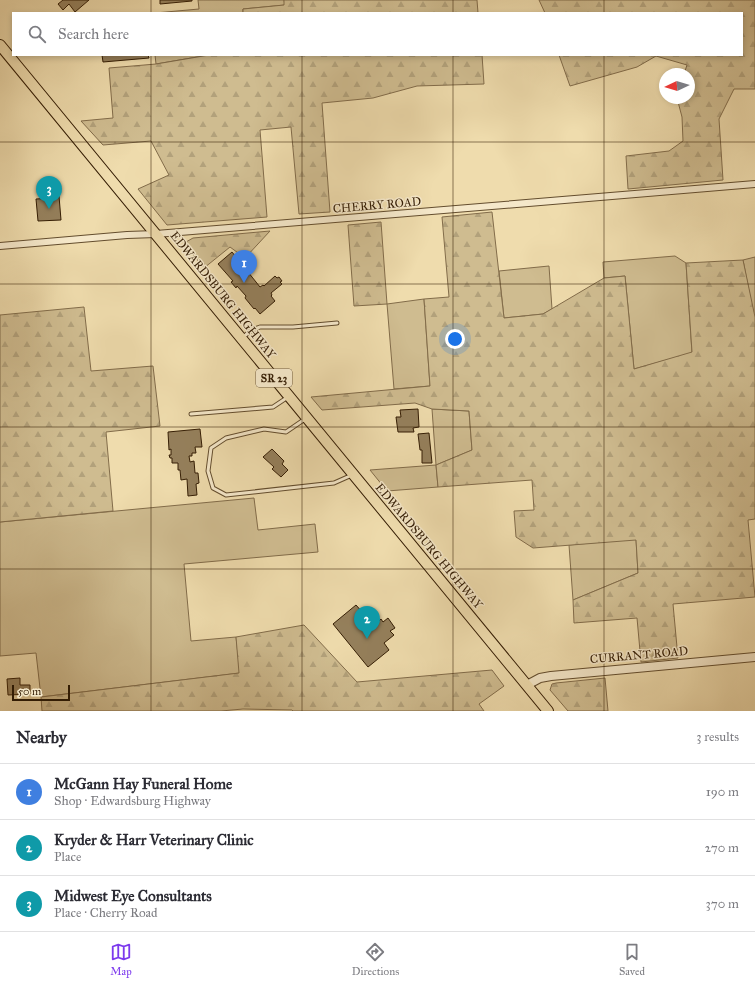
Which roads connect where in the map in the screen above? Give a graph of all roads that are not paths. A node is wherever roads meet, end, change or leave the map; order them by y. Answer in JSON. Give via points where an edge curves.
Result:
{"nodes":[{"id":1,"x":0,"y":45,"type":"edge"},
{"id":2,"x":755,"y":184,"type":"edge"},
{"id":3,"x":156,"y":234,"type":"junction"},
{"id":4,"x":0,"y":246,"type":"edge"},
{"id":5,"x":337,"y":324,"type":"dead end"},
{"id":6,"x":241,"y":338,"type":"junction"},
{"id":7,"x":289,"y":396,"type":"junction"},
{"id":8,"x":191,"y":414,"type":"dead end"},
{"id":9,"x":307,"y":417,"type":"junction"},
{"id":10,"x":354,"y":475,"type":"junction"},
{"id":11,"x":755,"y":658,"type":"edge"},
{"id":12,"x":527,"y":685,"type":"junction"},
{"id":13,"x":548,"y":711,"type":"edge"}],
"edges":[{"from":1,"to":3,"type":"main road","name":"EDWARDSBURG HIGHWAY","number":"SR 23"},
{"from":2,"to":3,"type":"street","name":"CHERRY ROAD"},
{"from":3,"to":4,"type":"street","name":"CHERRY ROAD"},
{"from":3,"to":6,"type":"main road","name":"EDWARDSBURG HIGHWAY","number":"SR 23"},
{"from":5,"to":6,"type":"lane","via":[[260,327]]},
{"from":6,"to":7,"type":"main road","name":"EDWARDSBURG HIGHWAY","number":"SR 23"},
{"from":7,"to":8,"type":"lane","via":[[273,407]]},
{"from":7,"to":9,"type":"main road","name":"EDWARDSBURG HIGHWAY","number":"SR 23"},
{"from":9,"to":10,"type":"main road","name":"EDWARDSBURG HIGHWAY","number":"SR 23"},
{"from":9,"to":10,"type":"lane","via":[[286,432],[264,429],[226,438],[211,448],[208,471],[213,488],[226,495],[334,483]]},
{"from":10,"to":12,"type":"main road","name":"EDWARDSBURG HIGHWAY","number":"SR 23"},
{"from":11,"to":12,"type":"street","name":"CURRANT ROAD","via":[[551,676]]},
{"from":12,"to":13,"type":"main road","name":"EDWARDSBURG HIGHWAY","number":"SR 23"}]}
